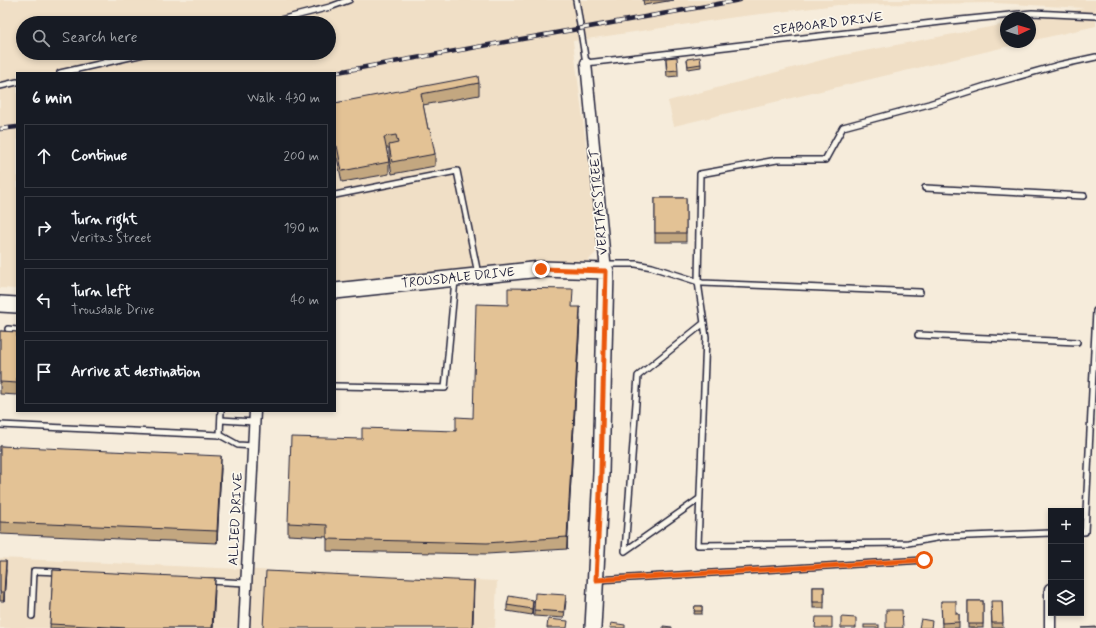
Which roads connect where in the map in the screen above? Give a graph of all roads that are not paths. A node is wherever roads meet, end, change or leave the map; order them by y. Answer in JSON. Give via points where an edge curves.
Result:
{"nodes":[{"id":1,"x":349,"y":0,"type":"edge"},
{"id":2,"x":576,"y":0,"type":"edge"},
{"id":3,"x":295,"y":16,"type":"edge"},
{"id":4,"x":1096,"y":16,"type":"edge"},
{"id":5,"x":1096,"y":57,"type":"edge"},
{"id":6,"x":117,"y":60,"type":"edge"},
{"id":7,"x":586,"y":63,"type":"junction"},
{"id":8,"x":64,"y":72,"type":"edge"},
{"id":9,"x":16,"y":82,"type":"edge"},
{"id":10,"x":0,"y":86,"type":"edge"},
{"id":11,"x":925,"y":188,"type":"dead end"},
{"id":12,"x":336,"y":195,"type":"edge"},
{"id":13,"x":1084,"y":196,"type":"dead end"},
{"id":14,"x":605,"y":268,"type":"junction"},
{"id":15,"x":478,"y":275,"type":"junction"},
{"id":16,"x":455,"y":278,"type":"junction"},
{"id":17,"x":698,"y":282,"type":"junction"},
{"id":18,"x":336,"y":290,"type":"edge"},
{"id":19,"x":920,"y":292,"type":"dead end"},
{"id":20,"x":0,"y":304,"type":"edge"},
{"id":21,"x":16,"y":305,"type":"edge"},
{"id":22,"x":1096,"y":310,"type":"edge"},
{"id":23,"x":704,"y":323,"type":"junction"},
{"id":24,"x":8,"y":329,"type":"dead end"},
{"id":25,"x":16,"y":330,"type":"edge"},
{"id":26,"x":918,"y":335,"type":"dead end"},
{"id":27,"x":1077,"y":342,"type":"dead end"},
{"id":28,"x":336,"y":386,"type":"edge"},
{"id":29,"x":221,"y":412,"type":"edge"},
{"id":30,"x":255,"y":412,"type":"edge"},
{"id":31,"x":221,"y":420,"type":"junction"},
{"id":32,"x":254,"y":422,"type":"junction"},
{"id":33,"x":0,"y":425,"type":"edge"},
{"id":34,"x":220,"y":435,"type":"junction"},
{"id":35,"x":253,"y":446,"type":"junction"},
{"id":36,"x":699,"y":499,"type":"junction"},
{"id":37,"x":1084,"y":532,"type":"edge"},
{"id":38,"x":1048,"y":533,"type":"edge"},
{"id":39,"x":924,"y":560,"type":"dead end"},
{"id":40,"x":65,"y":573,"type":"edge"},
{"id":41,"x":207,"y":580,"type":"edge"},
{"id":42,"x":596,"y":580,"type":"junction"},
{"id":43,"x":246,"y":583,"type":"junction"},
{"id":44,"x":32,"y":616,"type":"dead end"},
{"id":45,"x":1050,"y":616,"type":"edge"},
{"id":46,"x":244,"y":628,"type":"edge"},
{"id":47,"x":593,"y":628,"type":"edge"},
{"id":48,"x":1050,"y":628,"type":"edge"}],
"edges":[{"from":1,"to":3,"type":"lane"},
{"from":2,"to":7,"type":"lane"},
{"from":4,"to":7,"type":"lane","name":"SEABOARD DRIVE","via":[[1032,13]]},
{"from":5,"to":17,"type":"lane","via":[[843,127],[825,160],[776,160],[700,174]]},
{"from":6,"to":8,"type":"lane"},
{"from":7,"to":14,"type":"street","name":"VERITAS STREET"},
{"from":9,"to":10,"type":"lane"},
{"from":11,"to":13,"type":"lane"},
{"from":12,"to":15,"type":"lane","via":[[457,171]]},
{"from":14,"to":15,"type":"street","name":"TROUSDALE DRIVE","via":[[541,269]]},
{"from":14,"to":17,"type":"lane","via":[[636,264]]},
{"from":14,"to":42,"type":"street","name":"VERITAS STREET"},
{"from":15,"to":16,"type":"street","name":"TROUSDALE DRIVE"},
{"from":16,"to":18,"type":"street","name":"TROUSDALE DRIVE"},
{"from":16,"to":28,"type":"lane","via":[[445,388]]},
{"from":17,"to":19,"type":"lane"},
{"from":17,"to":23,"type":"lane"},
{"from":20,"to":21,"type":"street"},
{"from":22,"to":37,"type":"lane"},
{"from":23,"to":36,"type":"lane","via":[[706,346]]},
{"from":23,"to":36,"type":"lane","via":[[638,376],[625,551]]},
{"from":24,"to":25,"type":"lane"},
{"from":26,"to":27,"type":"lane"},
{"from":29,"to":31,"type":"lane"},
{"from":30,"to":32,"type":"street","name":"ALLIED DRIVE"},
{"from":31,"to":32,"type":"lane"},
{"from":31,"to":34,"type":"lane"},
{"from":32,"to":35,"type":"street","name":"ALLIED DRIVE"},
{"from":33,"to":34,"type":"lane"},
{"from":34,"to":35,"type":"lane","via":[[238,445]]},
{"from":35,"to":43,"type":"street","name":"ALLIED DRIVE"},
{"from":36,"to":38,"type":"lane","via":[[698,545],[908,543],[942,537]]},
{"from":39,"to":42,"type":"lane"},
{"from":40,"to":44,"type":"lane","via":[[34,571]]},
{"from":41,"to":43,"type":"lane"},
{"from":42,"to":47,"type":"street","name":"VERITAS STREET"},
{"from":43,"to":46,"type":"street","name":"ALLIED DRIVE"},
{"from":45,"to":48,"type":"street"}]}
